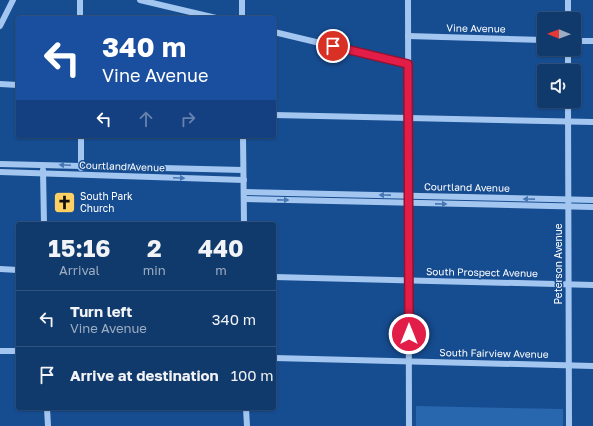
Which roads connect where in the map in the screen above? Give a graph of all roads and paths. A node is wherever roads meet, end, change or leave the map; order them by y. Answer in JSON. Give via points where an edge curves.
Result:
{"nodes":[{"id":1,"x":13,"y":0,"type":"edge"},
{"id":2,"x":80,"y":0,"type":"edge"},
{"id":3,"x":140,"y":0,"type":"edge"},
{"id":4,"x":242,"y":0,"type":"edge"},
{"id":5,"x":408,"y":0,"type":"edge"},
{"id":6,"x":568,"y":0,"type":"edge"},
{"id":7,"x":568,"y":12,"type":"edge"},
{"id":8,"x":80,"y":16,"type":"edge"},
{"id":9,"x":208,"y":16,"type":"edge"},
{"id":10,"x":242,"y":16,"type":"edge"},
{"id":11,"x":0,"y":26,"type":"edge"},
{"id":12,"x":276,"y":32,"type":"edge"},
{"id":13,"x":408,"y":36,"type":"junction"},
{"id":14,"x":537,"y":40,"type":"edge"},
{"id":15,"x":581,"y":41,"type":"edge"},
{"id":16,"x":593,"y":41,"type":"edge"},
{"id":17,"x":408,"y":64,"type":"junction"},
{"id":18,"x":0,"y":84,"type":"edge"},
{"id":19,"x":16,"y":85,"type":"edge"},
{"id":20,"x":568,"y":108,"type":"edge"},
{"id":21,"x":276,"y":115,"type":"edge"},
{"id":22,"x":408,"y":118,"type":"junction"},
{"id":23,"x":568,"y":121,"type":"junction"},
{"id":24,"x":593,"y":122,"type":"edge"},
{"id":25,"x":81,"y":138,"type":"edge"},
{"id":26,"x":243,"y":138,"type":"edge"},
{"id":27,"x":0,"y":164,"type":"edge"},
{"id":28,"x":43,"y":165,"type":"junction"},
{"id":29,"x":81,"y":166,"type":"junction"},
{"id":30,"x":243,"y":170,"type":"junction"},
{"id":31,"x":0,"y":172,"type":"edge"},
{"id":32,"x":43,"y":174,"type":"junction"},
{"id":33,"x":81,"y":175,"type":"junction"},
{"id":34,"x":244,"y":180,"type":"junction"},
{"id":35,"x":244,"y":192,"type":"junction"},
{"id":36,"x":408,"y":196,"type":"junction"},
{"id":37,"x":244,"y":199,"type":"junction"},
{"id":38,"x":568,"y":200,"type":"junction"},
{"id":39,"x":593,"y":200,"type":"edge"},
{"id":40,"x":408,"y":203,"type":"junction"},
{"id":41,"x":568,"y":207,"type":"junction"},
{"id":42,"x":593,"y":207,"type":"edge"},
{"id":43,"x":44,"y":222,"type":"edge"},
{"id":44,"x":244,"y":222,"type":"edge"},
{"id":45,"x":0,"y":269,"type":"edge"},
{"id":46,"x":16,"y":270,"type":"edge"},
{"id":47,"x":276,"y":276,"type":"edge"},
{"id":48,"x":408,"y":280,"type":"junction"},
{"id":49,"x":568,"y":284,"type":"junction"},
{"id":50,"x":593,"y":285,"type":"edge"},
{"id":51,"x":0,"y":351,"type":"edge"},
{"id":52,"x":16,"y":351,"type":"edge"},
{"id":53,"x":276,"y":358,"type":"edge"},
{"id":54,"x":409,"y":361,"type":"junction"},
{"id":55,"x":569,"y":365,"type":"junction"},
{"id":56,"x":593,"y":366,"type":"edge"},
{"id":57,"x":47,"y":410,"type":"edge"},
{"id":58,"x":246,"y":410,"type":"edge"},
{"id":59,"x":48,"y":426,"type":"edge"},
{"id":60,"x":246,"y":426,"type":"edge"},
{"id":61,"x":409,"y":426,"type":"edge"},
{"id":62,"x":569,"y":426,"type":"edge"}],
"edges":[{"from":1,"to":11,"type":"street"},
{"from":2,"to":8,"type":"street"},
{"from":3,"to":9,"type":"street"},
{"from":4,"to":10,"type":"street"},
{"from":5,"to":13,"type":"street"},
{"from":6,"to":7,"type":"street"},
{"from":12,"to":17,"type":"street"},
{"from":13,"to":14,"type":"street","name":"Vine Avenue"},
{"from":13,"to":17,"type":"street"},
{"from":15,"to":16,"type":"street"},
{"from":17,"to":22,"type":"street"},
{"from":18,"to":19,"type":"street"},
{"from":20,"to":23,"type":"street","name":"Peterson Avenue"},
{"from":21,"to":22,"type":"street"},
{"from":22,"to":23,"type":"street"},
{"from":22,"to":36,"type":"street"},
{"from":23,"to":24,"type":"street"},
{"from":23,"to":38,"type":"street","name":"Peterson Avenue"},
{"from":25,"to":29,"type":"street"},
{"from":26,"to":30,"type":"street"},
{"from":27,"to":28,"type":"street","name":"Courtland Avenue"},
{"from":29,"to":28,"type":"street","name":"Courtland Avenue","one_way":true},
{"from":28,"to":32,"type":"street"},
{"from":29,"to":30,"type":"street","name":"Courtland Avenue"},
{"from":29,"to":33,"type":"street"},
{"from":30,"to":34,"type":"street"},
{"from":31,"to":32,"type":"street","name":"Courtland Avenue"},
{"from":32,"to":33,"type":"street","name":"Courtland Avenue"},
{"from":32,"to":43,"type":"street"},
{"from":33,"to":34,"type":"street","name":"Courtland Avenue","one_way":true},
{"from":34,"to":35,"type":"street"},
{"from":36,"to":35,"type":"street","name":"Courtland Avenue","one_way":true},
{"from":35,"to":37,"type":"street"},
{"from":38,"to":36,"type":"street","name":"Courtland Avenue","one_way":true},
{"from":36,"to":40,"type":"street"},
{"from":37,"to":40,"type":"street","name":"Courtland Avenue","one_way":true},
{"from":37,"to":44,"type":"street"},
{"from":38,"to":39,"type":"street","name":"Courtland Avenue"},
{"from":38,"to":41,"type":"street","name":"Peterson Avenue"},
{"from":40,"to":41,"type":"street","name":"Courtland Avenue","one_way":true},
{"from":40,"to":48,"type":"street"},
{"from":41,"to":42,"type":"street","name":"Courtland Avenue"},
{"from":41,"to":49,"type":"street","name":"Peterson Avenue"},
{"from":45,"to":46,"type":"street"},
{"from":47,"to":48,"type":"street","name":"South Prospect Avenue"},
{"from":48,"to":49,"type":"street","name":"South Prospect Avenue"},
{"from":48,"to":54,"type":"street"},
{"from":49,"to":50,"type":"street","name":"South Prospect Avenue"},
{"from":49,"to":55,"type":"street","name":"Peterson Avenue"},
{"from":51,"to":52,"type":"street"},
{"from":53,"to":54,"type":"street","name":"South Fairview Avenue"},
{"from":54,"to":55,"type":"street","name":"South Fairview Avenue"},
{"from":54,"to":61,"type":"street"},
{"from":55,"to":56,"type":"street","name":"South Fairview Avenue"},
{"from":55,"to":62,"type":"street","name":"Peterson Avenue"},
{"from":57,"to":59,"type":"street"},
{"from":58,"to":60,"type":"street"}]}
